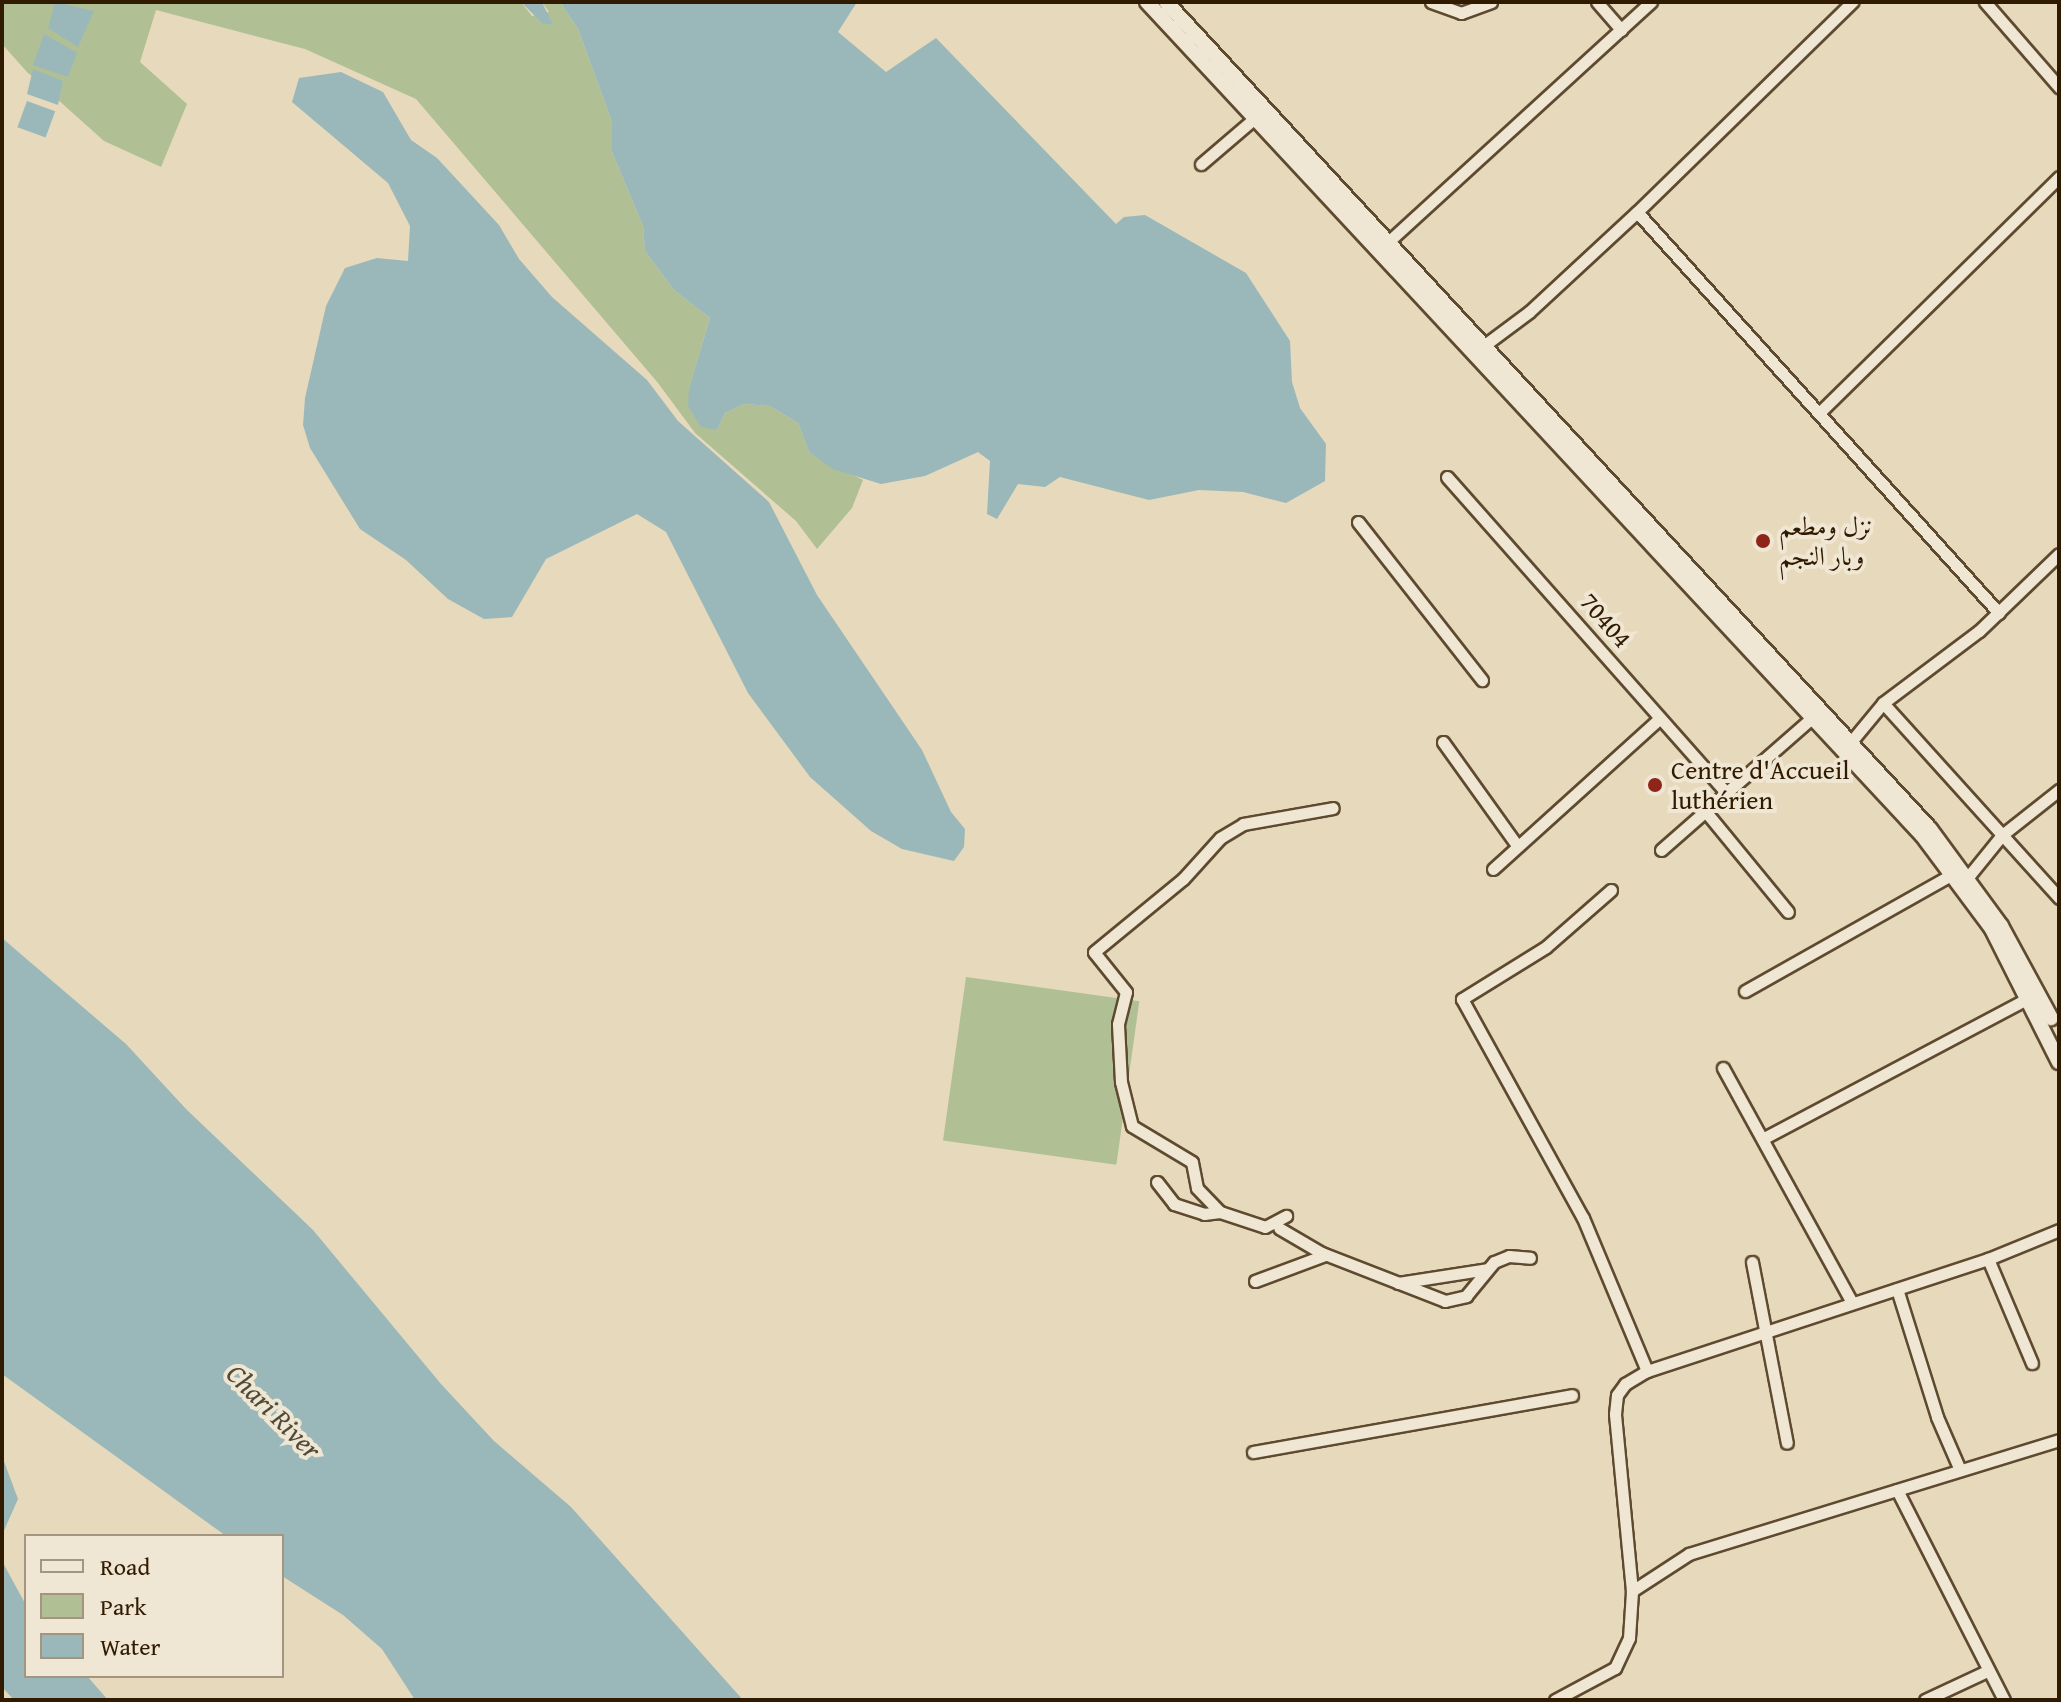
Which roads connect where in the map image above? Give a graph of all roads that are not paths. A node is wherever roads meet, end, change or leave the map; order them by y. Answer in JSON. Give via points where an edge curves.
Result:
{"nodes":[{"id":1,"x":1147,"y":2,"type":"edge"},
{"id":2,"x":1166,"y":2,"type":"edge"},
{"id":3,"x":1431,"y":2,"type":"edge"},
{"id":4,"x":1491,"y":2,"type":"edge"},
{"id":5,"x":1597,"y":2,"type":"edge"},
{"id":6,"x":1651,"y":2,"type":"edge"},
{"id":7,"x":1852,"y":2,"type":"edge"},
{"id":8,"x":1985,"y":2,"type":"edge"},
{"id":9,"x":1621,"y":30,"type":"junction"},
{"id":10,"x":2059,"y":87,"type":"edge"},
{"id":11,"x":1256,"y":117,"type":"junction"},
{"id":12,"x":1201,"y":164,"type":"dead end"},
{"id":13,"x":2059,"y":177,"type":"edge"},
{"id":14,"x":1637,"y":212,"type":"junction"},
{"id":15,"x":1388,"y":242,"type":"junction"},
{"id":16,"x":1480,"y":348,"type":"junction"},
{"id":17,"x":1819,"y":413,"type":"junction"},
{"id":18,"x":1447,"y":477,"type":"dead end"},
{"id":19,"x":1358,"y":522,"type":"dead end"},
{"id":20,"x":2059,"y":554,"type":"edge"},
{"id":21,"x":1999,"y":613,"type":"junction"},
{"id":22,"x":1482,"y":680,"type":"dead end"},
{"id":23,"x":1883,"y":703,"type":"junction"},
{"id":24,"x":1813,"y":717,"type":"junction"},
{"id":25,"x":1660,"y":718,"type":"junction"},
{"id":26,"x":1443,"y":742,"type":"dead end"},
{"id":27,"x":1848,"y":747,"type":"junction"},
{"id":28,"x":2059,"y":790,"type":"edge"},
{"id":29,"x":1727,"y":794,"type":"junction"},
{"id":30,"x":1333,"y":808,"type":"dead end"},
{"id":31,"x":1706,"y":812,"type":"junction"},
{"id":32,"x":2002,"y":835,"type":"junction"},
{"id":33,"x":1516,"y":844,"type":"junction"},
{"id":34,"x":1661,"y":850,"type":"dead end"},
{"id":35,"x":1493,"y":869,"type":"dead end"},
{"id":36,"x":1960,"y":876,"type":"junction"},
{"id":37,"x":1611,"y":890,"type":"dead end"},
{"id":38,"x":2059,"y":898,"type":"edge"},
{"id":39,"x":1788,"y":912,"type":"dead end"},
{"id":40,"x":1745,"y":991,"type":"dead end"},
{"id":41,"x":2030,"y":997,"type":"junction"},
{"id":42,"x":2059,"y":1037,"type":"edge"},
{"id":43,"x":2059,"y":1062,"type":"edge"},
{"id":44,"x":1723,"y":1068,"type":"dead end"},
{"id":45,"x":1764,"y":1138,"type":"junction"},
{"id":46,"x":1157,"y":1182,"type":"dead end"},
{"id":47,"x":1220,"y":1212,"type":"junction"},
{"id":48,"x":1286,"y":1216,"type":"dead end"},
{"id":49,"x":1279,"y":1228,"type":"dead end"},
{"id":50,"x":2059,"y":1230,"type":"edge"},
{"id":51,"x":1322,"y":1253,"type":"junction"},
{"id":52,"x":1530,"y":1258,"type":"dead end"},
{"id":53,"x":1988,"y":1259,"type":"junction"},
{"id":54,"x":1752,"y":1262,"type":"dead end"},
{"id":55,"x":1490,"y":1267,"type":"junction"},
{"id":56,"x":1255,"y":1281,"type":"dead end"},
{"id":57,"x":1398,"y":1283,"type":"junction"},
{"id":58,"x":1897,"y":1289,"type":"junction"},
{"id":59,"x":1852,"y":1303,"type":"junction"},
{"id":60,"x":1765,"y":1331,"type":"junction"},
{"id":61,"x":2032,"y":1363,"type":"dead end"},
{"id":62,"x":1647,"y":1371,"type":"junction"},
{"id":63,"x":1572,"y":1395,"type":"dead end"},
{"id":64,"x":2059,"y":1440,"type":"edge"},
{"id":65,"x":1787,"y":1443,"type":"dead end"},
{"id":66,"x":1253,"y":1452,"type":"dead end"},
{"id":67,"x":1960,"y":1470,"type":"junction"},
{"id":68,"x":1897,"y":1490,"type":"junction"},
{"id":69,"x":1632,"y":1591,"type":"junction"},
{"id":70,"x":1987,"y":1671,"type":"junction"},
{"id":71,"x":1555,"y":1700,"type":"edge"},
{"id":72,"x":1925,"y":1700,"type":"edge"},
{"id":73,"x":2004,"y":1700,"type":"edge"}],
"edges":[{"from":1,"to":11,"type":"main road"},
{"from":2,"to":15,"type":"main road"},
{"from":3,"to":4,"type":"street","via":[[1461,13]]},
{"from":5,"to":9,"type":"street"},
{"from":6,"to":9,"type":"street"},
{"from":7,"to":14,"type":"street"},
{"from":8,"to":10,"type":"street"},
{"from":9,"to":15,"type":"street"},
{"from":11,"to":12,"type":"street"},
{"from":11,"to":16,"type":"main road"},
{"from":13,"to":17,"type":"street"},
{"from":14,"to":16,"type":"street"},
{"from":14,"to":17,"type":"street"},
{"from":15,"to":16,"type":"main road"},
{"from":16,"to":24,"type":"main road"},
{"from":16,"to":27,"type":"main road"},
{"from":17,"to":21,"type":"street"},
{"from":18,"to":25,"type":"street","name":"70404"},
{"from":19,"to":22,"type":"street"},
{"from":20,"to":21,"type":"street"},
{"from":21,"to":23,"type":"street"},
{"from":23,"to":27,"type":"street"},
{"from":23,"to":32,"type":"street"},
{"from":24,"to":27,"type":"main road"},
{"from":24,"to":29,"type":"street"},
{"from":25,"to":29,"type":"street","name":"70404"},
{"from":25,"to":33,"type":"street"},
{"from":26,"to":33,"type":"street"},
{"from":27,"to":36,"type":"main road"},
{"from":28,"to":32,"type":"street"},
{"from":29,"to":31,"type":"street"},
{"from":30,"to":47,"type":"street","via":[[1265,816],[1231,831],[1183,879],[1094,952],[1126,992],[1118,1024],[1121,1082],[1132,1126],[1192,1162],[1197,1188]]},
{"from":31,"to":34,"type":"street"},
{"from":31,"to":39,"type":"street"},
{"from":32,"to":36,"type":"street"},
{"from":32,"to":38,"type":"street"},
{"from":33,"to":35,"type":"street"},
{"from":36,"to":40,"type":"street"},
{"from":36,"to":41,"type":"main road"},
{"from":36,"to":42,"type":"main road","via":[[2016,951]]},
{"from":37,"to":62,"type":"street","via":[[1546,947],[1462,999],[1583,1218]]},
{"from":41,"to":43,"type":"main road"},
{"from":41,"to":45,"type":"street"},
{"from":44,"to":45,"type":"street"},
{"from":45,"to":59,"type":"street"},
{"from":46,"to":47,"type":"street","via":[[1174,1204],[1204,1214]]},
{"from":47,"to":48,"type":"street","via":[[1265,1227]]},
{"from":49,"to":51,"type":"street"},
{"from":50,"to":53,"type":"street"},
{"from":51,"to":56,"type":"street"},
{"from":51,"to":57,"type":"street"},
{"from":52,"to":55,"type":"street","via":[[1509,1256]]},
{"from":53,"to":58,"type":"street"},
{"from":53,"to":61,"type":"street"},
{"from":54,"to":60,"type":"street"},
{"from":55,"to":57,"type":"street","via":[[1474,1275],[1420,1276]]},
{"from":55,"to":57,"type":"street","via":[[1466,1296],[1445,1301]]},
{"from":58,"to":59,"type":"street"},
{"from":58,"to":67,"type":"street","via":[[1937,1417]]},
{"from":59,"to":60,"type":"street"},
{"from":60,"to":62,"type":"street"},
{"from":60,"to":65,"type":"street"},
{"from":62,"to":69,"type":"street","via":[[1617,1395],[1615,1414]]},
{"from":63,"to":66,"type":"street"},
{"from":64,"to":67,"type":"street"},
{"from":67,"to":68,"type":"street"},
{"from":68,"to":69,"type":"street","via":[[1689,1554]]},
{"from":68,"to":70,"type":"street"},
{"from":69,"to":71,"type":"street","via":[[1624,1656],[1615,1668]]},
{"from":70,"to":72,"type":"street"},
{"from":70,"to":73,"type":"street"}]}
